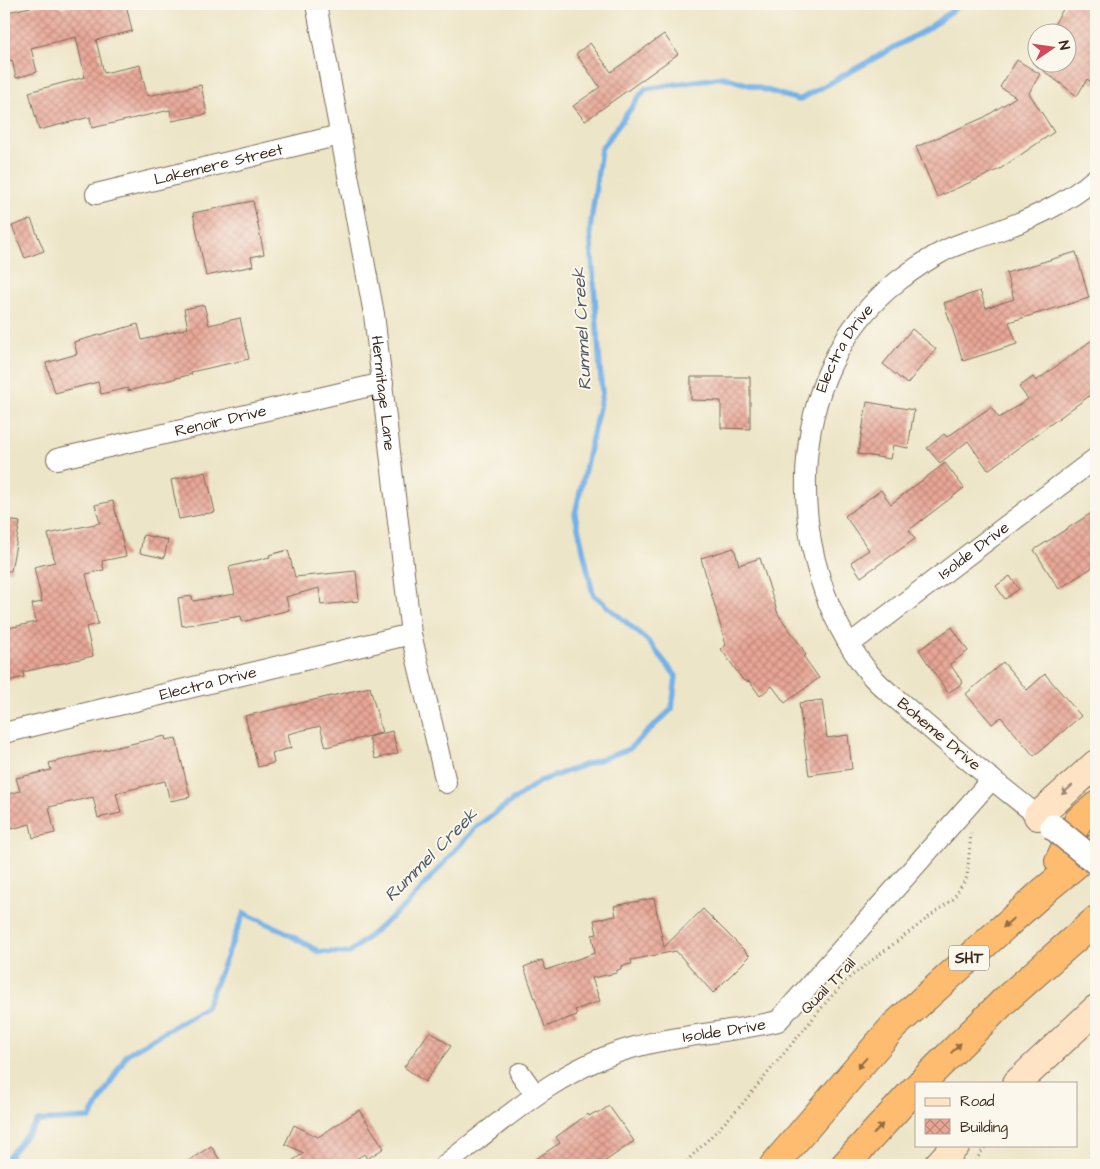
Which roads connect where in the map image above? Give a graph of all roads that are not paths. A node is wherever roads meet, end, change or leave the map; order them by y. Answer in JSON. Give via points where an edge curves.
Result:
{"nodes":[{"id":1,"x":316,"y":4,"type":"edge"},
{"id":2,"x":340,"y":135,"type":"junction"},
{"id":3,"x":1096,"y":178,"type":"edge"},
{"id":4,"x":96,"y":194,"type":"dead end"},
{"id":5,"x":383,"y":383,"type":"junction"},
{"id":6,"x":1096,"y":458,"type":"edge"},
{"id":7,"x":56,"y":459,"type":"dead end"},
{"id":8,"x":412,"y":634,"type":"junction"},
{"id":9,"x":850,"y":644,"type":"junction"},
{"id":10,"x":4,"y":734,"type":"edge"},
{"id":11,"x":1096,"y":764,"type":"edge"},
{"id":12,"x":992,"y":779,"type":"junction"},
{"id":13,"x":446,"y":782,"type":"dead end"},
{"id":14,"x":1096,"y":806,"type":"edge"},
{"id":15,"x":1045,"y":822,"type":"junction"},
{"id":16,"x":1096,"y":848,"type":"edge"},
{"id":17,"x":1096,"y":862,"type":"edge"},
{"id":18,"x":1045,"y":890,"type":"junction"},
{"id":19,"x":1096,"y":920,"type":"edge"},
{"id":20,"x":1096,"y":946,"type":"edge"},
{"id":21,"x":1060,"y":951,"type":"junction"},
{"id":22,"x":1096,"y":1009,"type":"edge"},
{"id":23,"x":520,"y":1073,"type":"dead end"},
{"id":24,"x":923,"y":1082,"type":"edge"},
{"id":25,"x":1018,"y":1082,"type":"edge"},
{"id":26,"x":915,"y":1089,"type":"edge"},
{"id":27,"x":535,"y":1094,"type":"junction"},
{"id":28,"x":445,"y":1165,"type":"edge"},
{"id":29,"x":774,"y":1165,"type":"edge"},
{"id":30,"x":845,"y":1165,"type":"edge"}],
"edges":[{"from":1,"to":2,"type":"street","name":"Hermitage Lane"},
{"from":2,"to":4,"type":"street","name":"Lakemere Street"},
{"from":2,"to":5,"type":"street","name":"Hermitage Lane","via":[[374,314]]},
{"from":3,"to":9,"type":"street","name":"Electra Drive","via":[[1028,220],[943,251],[920,266],[868,309],[836,353],[819,394],[809,437],[806,506],[816,563],[831,611]]},
{"from":5,"to":7,"type":"street","name":"Renoir Drive"},
{"from":5,"to":8,"type":"street","name":"Hermitage Lane"},
{"from":6,"to":9,"type":"street","name":"Isolde Drive"},
{"from":8,"to":10,"type":"street","name":"Electra Drive"},
{"from":8,"to":13,"type":"street","name":"Hermitage Lane"},
{"from":9,"to":12,"type":"street","name":"Boheme Drive","via":[[869,674]]},
{"from":11,"to":15,"type":"main road","one_way":true},
{"from":12,"to":15,"type":"street","name":"Boheme Drive"},
{"from":12,"to":27,"type":"street","name":"Isolde Drive","via":[[778,1021],[744,1030],[674,1037],[633,1047],[604,1057]]},
{"from":14,"to":18,"type":"highway","via":[[1078,821]]},
{"from":15,"to":17,"type":"street","name":"Boheme Drive","bridge":true},
{"from":16,"to":18,"type":"highway","number":"SHT"},
{"from":18,"to":29,"type":"highway","number":"SHT","one_way":true,"via":[[894,1026]]},
{"from":19,"to":21,"type":"highway"},
{"from":20,"to":21,"type":"highway"},
{"from":24,"to":21,"type":"highway","one_way":true,"via":[[980,1024]]},
{"from":22,"to":25,"type":"main road"},
{"from":23,"to":27,"type":"street"},
{"from":30,"to":26,"type":"highway","one_way":true},
{"from":27,"to":28,"type":"street","name":"Isolde Drive"}]}
